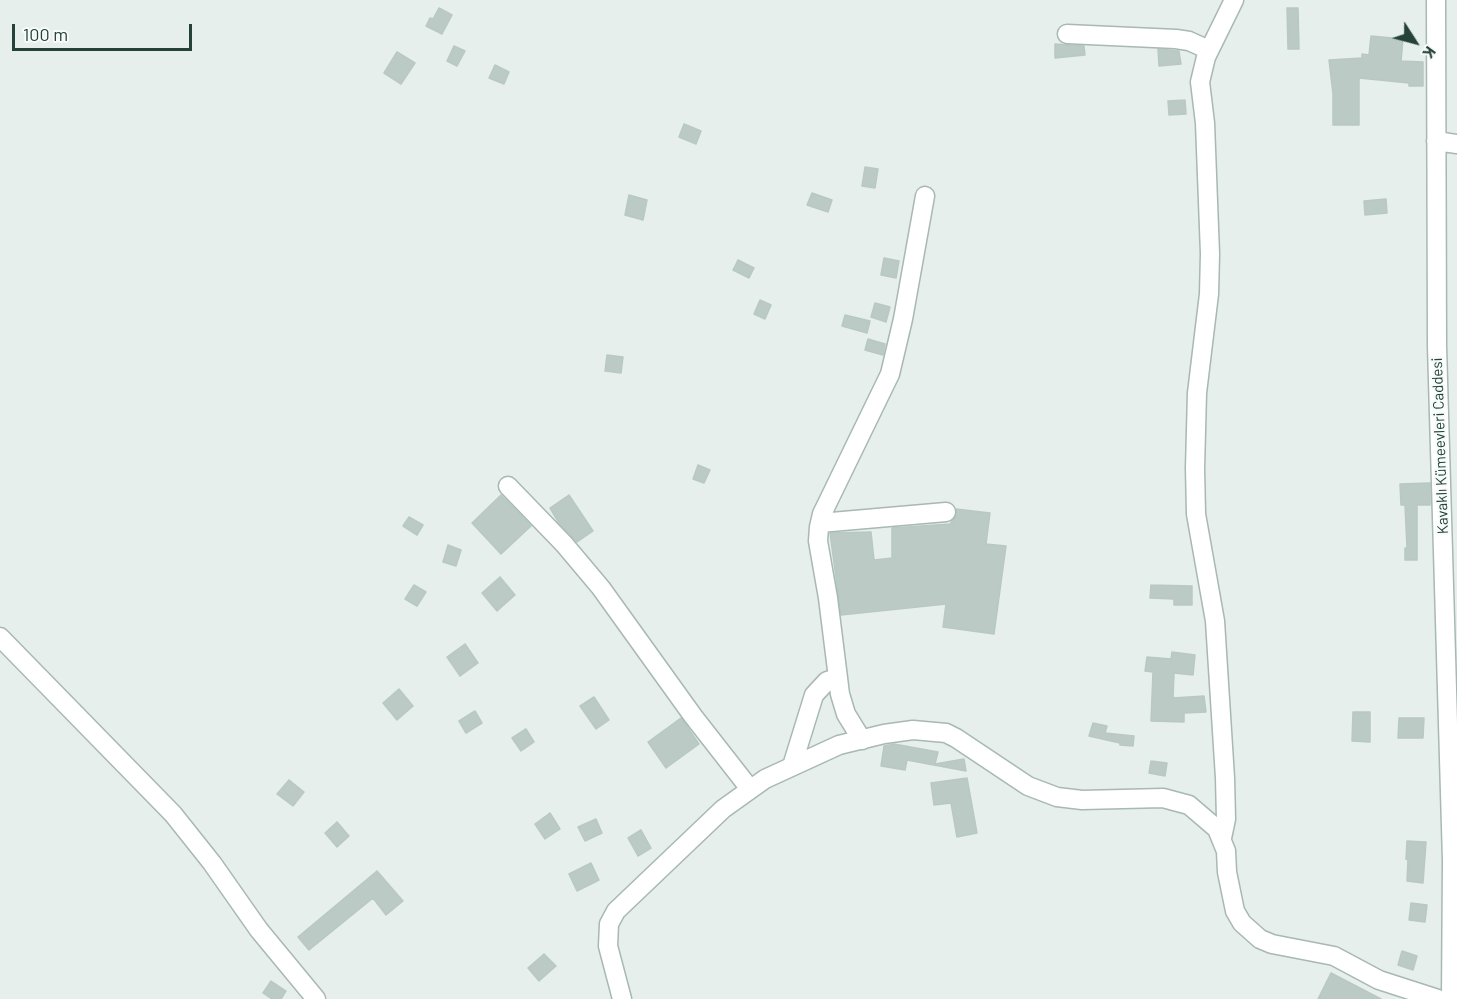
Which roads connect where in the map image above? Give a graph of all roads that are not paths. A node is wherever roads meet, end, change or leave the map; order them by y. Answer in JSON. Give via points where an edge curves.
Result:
{"nodes":[{"id":1,"x":1234,"y":0,"type":"edge"},
{"id":2,"x":1436,"y":0,"type":"edge"},
{"id":3,"x":1067,"y":34,"type":"dead end"},
{"id":4,"x":1209,"y":50,"type":"junction"},
{"id":5,"x":1436,"y":141,"type":"junction"},
{"id":6,"x":1457,"y":144,"type":"edge"},
{"id":7,"x":925,"y":196,"type":"dead end"},
{"id":8,"x":508,"y":486,"type":"dead end"},
{"id":9,"x":946,"y":512,"type":"dead end"},
{"id":10,"x":819,"y":523,"type":"junction"},
{"id":11,"x":0,"y":637,"type":"edge"},
{"id":12,"x":837,"y":678,"type":"junction"},
{"id":13,"x":862,"y":740,"type":"junction"},
{"id":14,"x":792,"y":766,"type":"junction"},
{"id":15,"x":750,"y":789,"type":"junction"},
{"id":16,"x":1222,"y":838,"type":"junction"},
{"id":17,"x":1455,"y":923,"type":"edge"},
{"id":18,"x":316,"y":999,"type":"edge"},
{"id":19,"x":622,"y":999,"type":"edge"},
{"id":20,"x":1438,"y":999,"type":"edge"},
{"id":21,"x":1450,"y":999,"type":"edge"}],
"edges":[{"from":1,"to":4,"type":"street"},
{"from":2,"to":5,"type":"street","name":"Kavaklı Kümeevleri Caddesi"},
{"from":3,"to":4,"type":"street","via":[[1176,39]]},
{"from":4,"to":16,"type":"street","via":[[1200,82],[1210,275],[1197,393],[1195,491],[1215,621],[1225,778],[1226,819]]},
{"from":5,"to":6,"type":"street"},
{"from":5,"to":17,"type":"street","name":"Kavaklı Kümeevleri Caddesi","via":[[1437,346]]},
{"from":7,"to":10,"type":"street","via":[[890,374]]},
{"from":8,"to":15,"type":"street","via":[[601,588]]},
{"from":9,"to":10,"type":"street"},
{"from":10,"to":12,"type":"street","via":[[818,541]]},
{"from":11,"to":18,"type":"street","via":[[173,814],[265,938]]},
{"from":12,"to":13,"type":"street","via":[[846,714]]},
{"from":12,"to":14,"type":"street","via":[[827,681],[814,695]]},
{"from":13,"to":14,"type":"street","via":[[839,745]]},
{"from":13,"to":16,"type":"street","via":[[913,730],[946,733],[1039,792],[1075,800],[1178,801],[1208,819]]},
{"from":14,"to":15,"type":"street"},
{"from":15,"to":19,"type":"street","via":[[723,809],[616,911],[609,924],[608,946]]},
{"from":16,"to":20,"type":"street","via":[[1235,911],[1260,939],[1334,956],[1379,980]]},
{"from":17,"to":21,"type":"street","name":"Kavaklı Kümeevleri Caddesi"}]}
